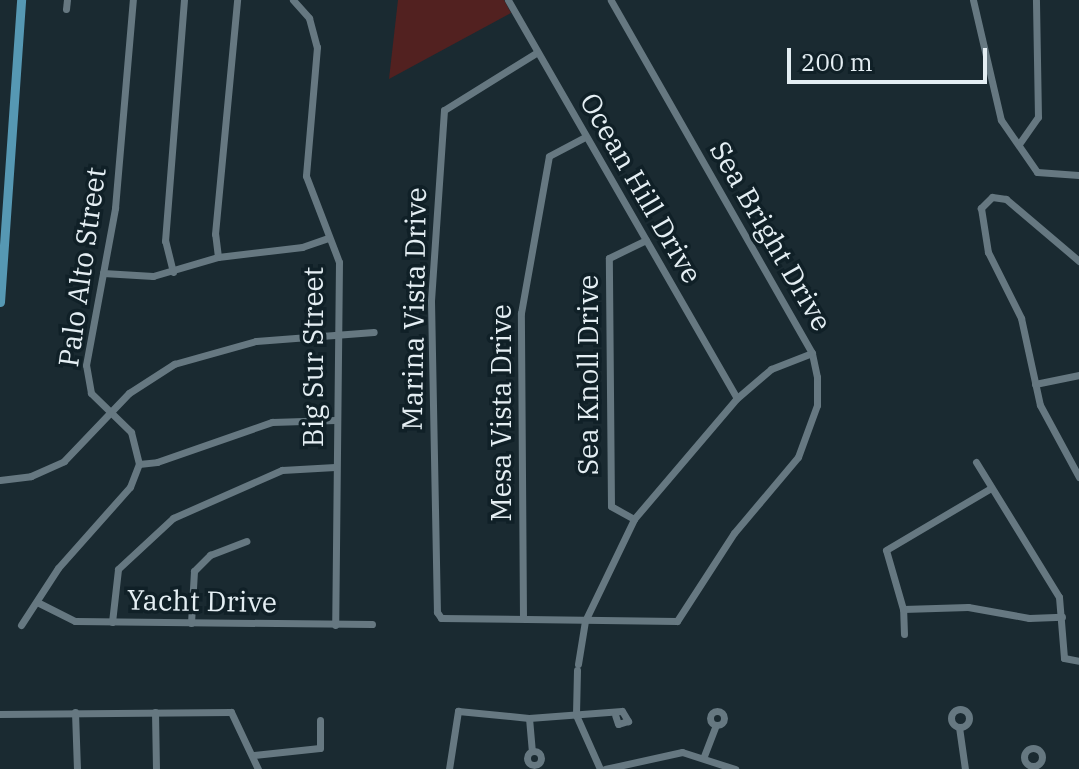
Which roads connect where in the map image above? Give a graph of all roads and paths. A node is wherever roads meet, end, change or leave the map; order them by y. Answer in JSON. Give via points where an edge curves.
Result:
{"nodes":[{"id":1,"x":21,"y":0,"type":"edge"},
{"id":2,"x":133,"y":0,"type":"edge"},
{"id":3,"x":184,"y":0,"type":"edge"},
{"id":4,"x":237,"y":0,"type":"edge"},
{"id":5,"x":508,"y":0,"type":"edge"},
{"id":6,"x":611,"y":0,"type":"edge"},
{"id":7,"x":973,"y":0,"type":"edge"},
{"id":8,"x":1036,"y":0,"type":"edge"},
{"id":9,"x":296,"y":2,"type":"edge"},
{"id":10,"x":536,"y":53,"type":"junction"},
{"id":11,"x":585,"y":137,"type":"junction"},
{"id":12,"x":1019,"y":144,"type":"junction"},
{"id":13,"x":5,"y":169,"type":"edge"},
{"id":14,"x":1079,"y":175,"type":"edge"},
{"id":15,"x":328,"y":238,"type":"junction"},
{"id":16,"x":646,"y":240,"type":"junction"},
{"id":17,"x":218,"y":257,"type":"junction"},
{"id":18,"x":1079,"y":261,"type":"edge"},
{"id":19,"x":173,"y":272,"type":"junction"},
{"id":20,"x":103,"y":273,"type":"junction"},
{"id":21,"x":0,"y":302,"type":"edge"},
{"id":22,"x":374,"y":332,"type":"dead end"},
{"id":23,"x":340,"y":334,"type":"junction"},
{"id":24,"x":812,"y":353,"type":"junction"},
{"id":25,"x":1079,"y":375,"type":"edge"},
{"id":26,"x":1035,"y":384,"type":"junction"},
{"id":27,"x":737,"y":398,"type":"junction"},
{"id":28,"x":108,"y":414,"type":"junction"},
{"id":29,"x":335,"y":420,"type":"junction"},
{"id":30,"x":976,"y":462,"type":"dead end"},
{"id":31,"x":139,"y":464,"type":"junction"},
{"id":32,"x":335,"y":467,"type":"junction"},
{"id":33,"x":1079,"y":477,"type":"edge"},
{"id":34,"x":0,"y":480,"type":"edge"},
{"id":35,"x":991,"y":488,"type":"junction"},
{"id":36,"x":634,"y":519,"type":"junction"},
{"id":37,"x":246,"y":541,"type":"dead end"},
{"id":38,"x":37,"y":602,"type":"junction"},
{"id":39,"x":903,"y":609,"type":"junction"},
{"id":40,"x":1062,"y":617,"type":"junction"},
{"id":41,"x":523,"y":618,"type":"junction"},
{"id":42,"x":585,"y":621,"type":"junction"},
{"id":43,"x":112,"y":622,"type":"junction"},
{"id":44,"x":191,"y":623,"type":"junction"},
{"id":45,"x":372,"y":624,"type":"dead end"},
{"id":46,"x":21,"y":625,"type":"dead end"},
{"id":47,"x":335,"y":625,"type":"junction"},
{"id":48,"x":904,"y":634,"type":"dead end"},
{"id":49,"x":1079,"y":661,"type":"edge"},
{"id":50,"x":75,"y":712,"type":"junction"},
{"id":51,"x":155,"y":712,"type":"junction"},
{"id":52,"x":0,"y":714,"type":"edge"},
{"id":53,"x":576,"y":715,"type":"junction"},
{"id":54,"x":615,"y":715,"type":"dead end"},
{"id":55,"x":529,"y":718,"type":"junction"},
{"id":56,"x":320,"y":720,"type":"dead end"},
{"id":57,"x":716,"y":725,"type":"dead end"},
{"id":58,"x":959,"y":727,"type":"dead end"},
{"id":59,"x":532,"y":751,"type":"dead end"},
{"id":60,"x":254,"y":755,"type":"junction"},
{"id":61,"x":704,"y":756,"type":"junction"},
{"id":62,"x":77,"y":769,"type":"edge"},
{"id":63,"x":156,"y":769,"type":"edge"},
{"id":64,"x":258,"y":769,"type":"edge"},
{"id":65,"x":449,"y":769,"type":"edge"},
{"id":66,"x":602,"y":769,"type":"edge"},
{"id":67,"x":735,"y":769,"type":"edge"},
{"id":68,"x":965,"y":769,"type":"edge"}],
"edges":[{"from":1,"to":13,"type":"main road"},
{"from":2,"to":20,"type":"street","name":"Palo Alto Street","via":[[115,208]]},
{"from":3,"to":19,"type":"street","via":[[165,241]]},
{"from":4,"to":17,"type":"street","via":[[215,234]]},
{"from":5,"to":10,"type":"street","name":"Ocean Hill Drive"},
{"from":6,"to":24,"type":"street","name":"Sea Bright Drive"},
{"from":7,"to":12,"type":"street","via":[[991,95]]},
{"from":8,"to":12,"type":"street","via":[[1038,117]]},
{"from":9,"to":15,"type":"street","name":"Big Sur Street","via":[[309,18],[317,47],[306,176]]},
{"from":10,"to":11,"type":"street","name":"Ocean Hill Drive"},
{"from":10,"to":41,"type":"street","name":"Marina Vista Drive","via":[[444,110],[431,301],[435,604],[441,618]]},
{"from":11,"to":16,"type":"street","name":"Ocean Hill Drive"},
{"from":11,"to":41,"type":"street","name":"Mesa Vista Drive","via":[[549,156],[521,313]]},
{"from":12,"to":14,"type":"street","via":[[1037,172]]},
{"from":13,"to":21,"type":"main road"},
{"from":15,"to":17,"type":"street","via":[[302,247]]},
{"from":15,"to":23,"type":"street","name":"Big Sur Street","via":[[339,262]]},
{"from":16,"to":27,"type":"street","name":"Ocean Hill Drive"},
{"from":16,"to":36,"type":"street","name":"Sea Knoll Drive","via":[[609,258],[611,506]]},
{"from":17,"to":19,"type":"street"},
{"from":18,"to":26,"type":"street","via":[[1006,199],[992,197],[984,203],[981,229],[1021,318]]},
{"from":19,"to":20,"type":"street","via":[[136,278]]},
{"from":20,"to":28,"type":"street","name":"Palo Alto Street","via":[[86,378]]},
{"from":22,"to":23,"type":"street"},
{"from":23,"to":28,"type":"street","via":[[268,339],[196,355],[147,378]]},
{"from":23,"to":29,"type":"street","name":"Big Sur Street"},
{"from":24,"to":27,"type":"street","via":[[771,369]]},
{"from":24,"to":42,"type":"street","name":"Sea Bright Drive","via":[[819,389],[805,444],[734,533],[681,617],[671,622]]},
{"from":25,"to":26,"type":"street"},
{"from":26,"to":33,"type":"street","via":[[1044,416]]},
{"from":27,"to":36,"type":"street"},
{"from":28,"to":31,"type":"street","name":"Palo Alto Street","via":[[136,439]]},
{"from":28,"to":34,"type":"street","via":[[64,461],[31,476]]},
{"from":29,"to":31,"type":"street","via":[[272,422]]},
{"from":29,"to":32,"type":"street","name":"Big Sur Street"},
{"from":30,"to":35,"type":"street"},
{"from":31,"to":38,"type":"street","via":[[130,487],[58,568]]},
{"from":32,"to":43,"type":"street","via":[[282,470],[173,518],[118,569]]},
{"from":32,"to":47,"type":"street","name":"Big Sur Street"},
{"from":35,"to":39,"type":"street","via":[[886,550]]},
{"from":35,"to":40,"type":"street","via":[[1059,597]]},
{"from":36,"to":42,"type":"street"},
{"from":37,"to":44,"type":"street","via":[[210,555],[194,571]]},
{"from":38,"to":43,"type":"street","name":"Yacht Drive","via":[[75,621]]},
{"from":38,"to":46,"type":"street"},
{"from":39,"to":40,"type":"street","via":[[968,607],[1029,618]]},
{"from":39,"to":48,"type":"street"},
{"from":40,"to":49,"type":"street","via":[[1064,658]]},
{"from":41,"to":42,"type":"street"},
{"from":42,"to":53,"type":"street"},
{"from":43,"to":44,"type":"street","name":"Yacht Drive"},
{"from":44,"to":47,"type":"street","name":"Yacht Drive"},
{"from":45,"to":47,"type":"street","name":"Yacht Drive"},
{"from":50,"to":51,"type":"street"},
{"from":50,"to":52,"type":"street"},
{"from":50,"to":62,"type":"street"},
{"from":51,"to":60,"type":"street","via":[[231,712]]},
{"from":51,"to":63,"type":"street"},
{"from":53,"to":54,"type":"street"},
{"from":53,"to":55,"type":"street"},
{"from":53,"to":66,"type":"street"},
{"from":55,"to":59,"type":"street"},
{"from":55,"to":65,"type":"street","via":[[458,711]]},
{"from":56,"to":60,"type":"street","via":[[320,748]]},
{"from":57,"to":61,"type":"street"},
{"from":58,"to":68,"type":"street"},
{"from":60,"to":64,"type":"street"},
{"from":61,"to":66,"type":"street","via":[[682,752]]},
{"from":61,"to":67,"type":"street"}]}
